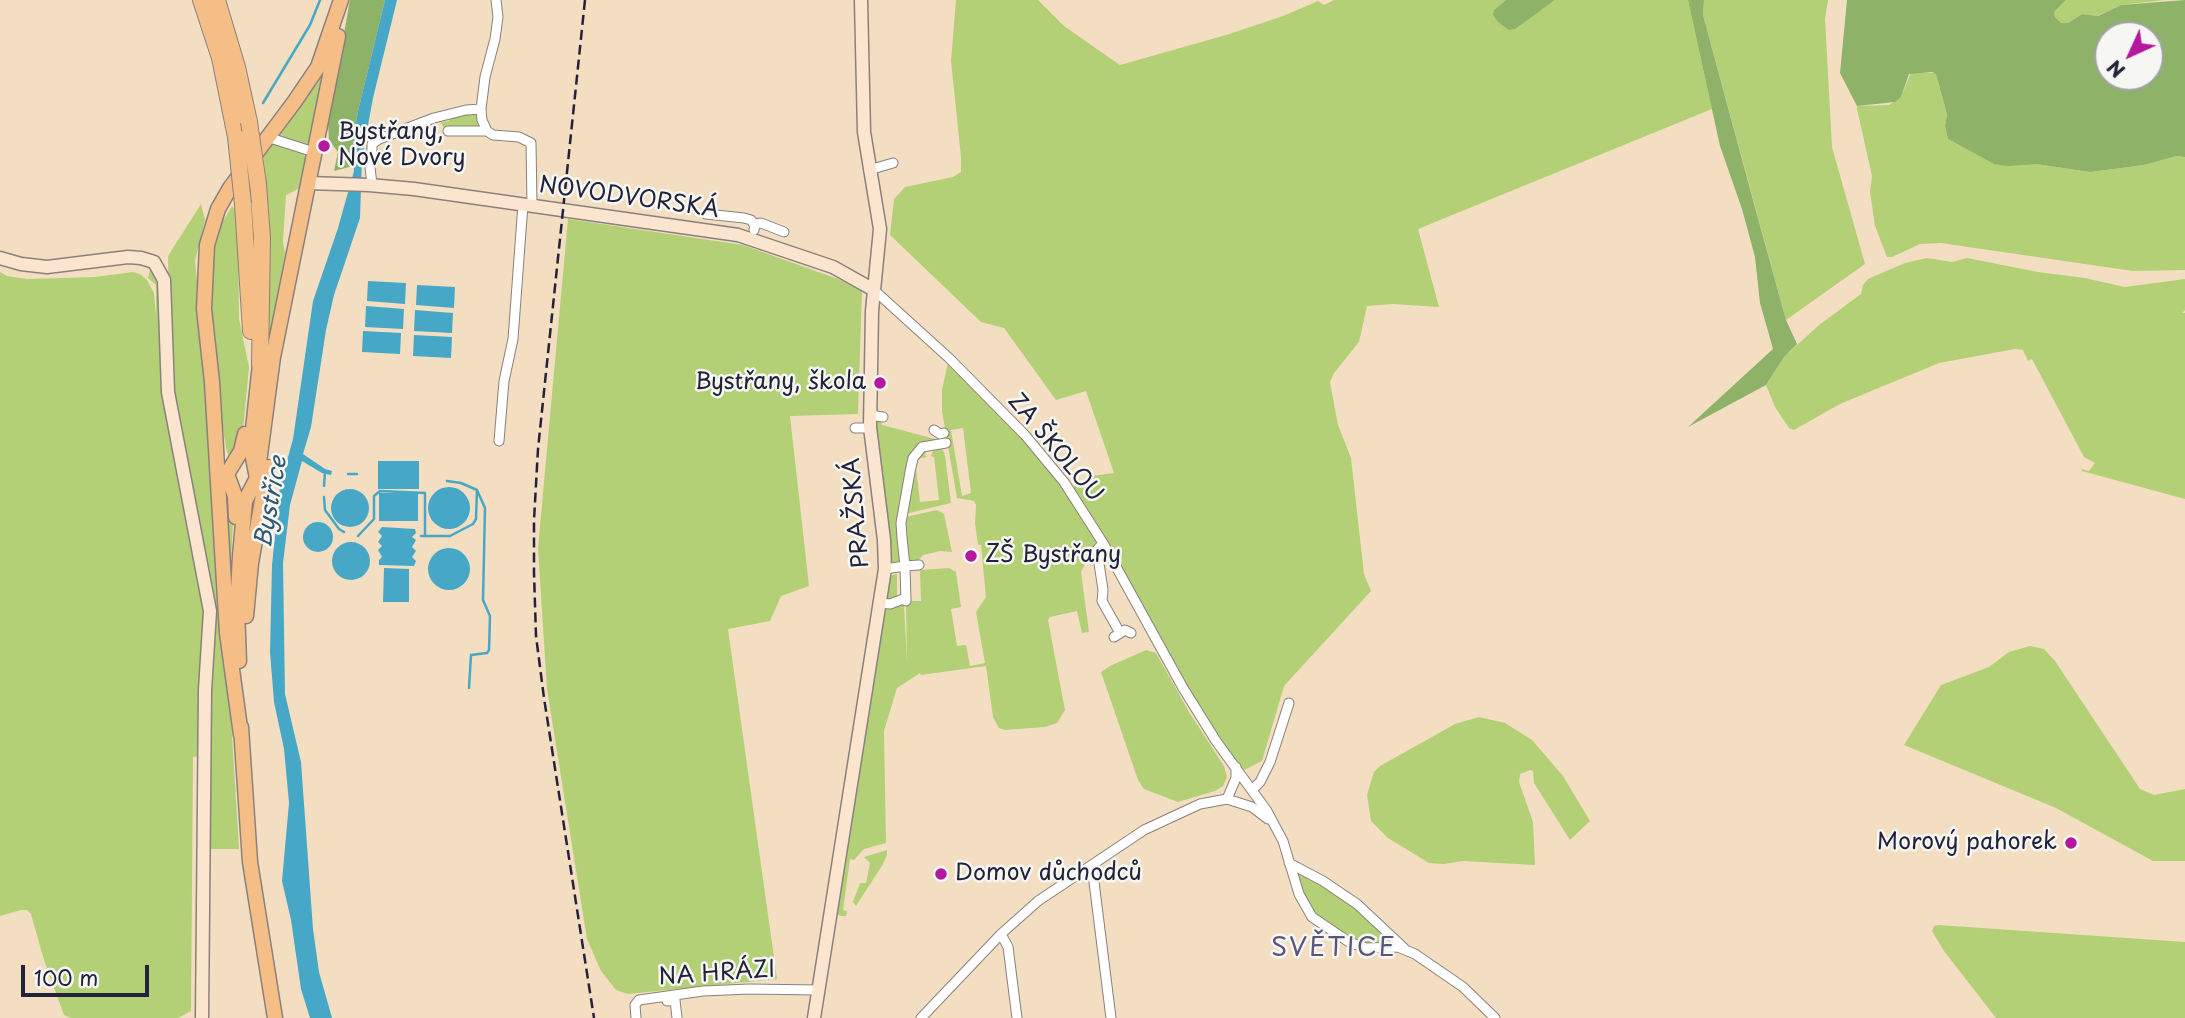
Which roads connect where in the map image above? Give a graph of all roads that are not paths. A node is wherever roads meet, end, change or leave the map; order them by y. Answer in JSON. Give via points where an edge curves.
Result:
{"nodes":[{"id":1,"x":201,"y":0,"type":"edge"},
{"id":2,"x":217,"y":0,"type":"edge"},
{"id":3,"x":343,"y":0,"type":"edge"},
{"id":4,"x":496,"y":0,"type":"edge"},
{"id":5,"x":861,"y":0,"type":"edge"},
{"id":6,"x":481,"y":110,"type":"junction"},
{"id":7,"x":448,"y":131,"type":"dead end"},
{"id":8,"x":487,"y":131,"type":"junction"},
{"id":9,"x":267,"y":137,"type":"junction"},
{"id":10,"x":314,"y":152,"type":"junction"},
{"id":11,"x":893,"y":163,"type":"dead end"},
{"id":12,"x":869,"y":170,"type":"junction"},
{"id":13,"x":308,"y":183,"type":"junction"},
{"id":14,"x":369,"y":185,"type":"junction"},
{"id":15,"x":528,"y":205,"type":"junction"},
{"id":16,"x":706,"y":214,"type":"dead end"},
{"id":17,"x":784,"y":232,"type":"dead end"},
{"id":18,"x":753,"y":233,"type":"junction"},
{"id":19,"x":0,"y":258,"type":"edge"},
{"id":20,"x":874,"y":290,"type":"junction"},
{"id":21,"x":281,"y":326,"type":"junction"},
{"id":22,"x":257,"y":364,"type":"junction"},
{"id":23,"x":212,"y":382,"type":"junction"},
{"id":24,"x":875,"y":420,"type":"junction"},
{"id":25,"x":856,"y":428,"type":"dead end"},
{"id":26,"x":934,"y":430,"type":"dead end"},
{"id":27,"x":942,"y":440,"type":"junction"},
{"id":28,"x":499,"y":441,"type":"dead end"},
{"id":29,"x":927,"y":457,"type":"dead end"},
{"id":30,"x":233,"y":464,"type":"junction"},
{"id":31,"x":255,"y":470,"type":"junction"},
{"id":32,"x":234,"y":489,"type":"junction"},
{"id":33,"x":250,"y":489,"type":"junction"},
{"id":34,"x":1103,"y":543,"type":"junction"},
{"id":35,"x":919,"y":565,"type":"dead end"},
{"id":36,"x":905,"y":566,"type":"junction"},
{"id":37,"x":885,"y":569,"type":"junction"},
{"id":38,"x":880,"y":603,"type":"junction"},
{"id":39,"x":1121,"y":634,"type":"dead end"},
{"id":40,"x":238,"y":692,"type":"junction"},
{"id":41,"x":1289,"y":703,"type":"dead end"},
{"id":42,"x":1236,"y":767,"type":"junction"},
{"id":43,"x":1253,"y":789,"type":"junction"},
{"id":44,"x":1227,"y":799,"type":"junction"},
{"id":45,"x":1276,"y":828,"type":"junction"},
{"id":46,"x":1289,"y":863,"type":"junction"},
{"id":47,"x":1092,"y":866,"type":"junction"},
{"id":48,"x":1000,"y":934,"type":"junction"},
{"id":49,"x":1404,"y":948,"type":"junction"},
{"id":50,"x":818,"y":990,"type":"junction"},
{"id":51,"x":639,"y":1014,"type":"edge"},
{"id":52,"x":202,"y":1018,"type":"edge"},
{"id":53,"x":275,"y":1018,"type":"edge"},
{"id":54,"x":677,"y":1018,"type":"edge"},
{"id":55,"x":814,"y":1018,"type":"edge"},
{"id":56,"x":921,"y":1018,"type":"edge"},
{"id":57,"x":1017,"y":1018,"type":"edge"},
{"id":58,"x":1111,"y":1018,"type":"edge"},
{"id":59,"x":1495,"y":1018,"type":"edge"}],
"edges":[{"from":1,"to":22,"type":"highway","bridge":true,"via":[[220,58],[236,137]]},
{"from":2,"to":22,"type":"highway","bridge":true,"via":[[237,67],[258,184],[262,238]]},
{"from":3,"to":9,"type":"main road","via":[[318,67]]},
{"from":3,"to":10,"type":"main road"},
{"from":4,"to":6,"type":"street","via":[[496,28]]},
{"from":5,"to":12,"type":"street","name":"PRAŽSKÁ"},
{"from":6,"to":8,"type":"street"},
{"from":6,"to":14,"type":"street","via":[[434,118],[379,139],[372,144]]},
{"from":7,"to":8,"type":"street"},
{"from":8,"to":15,"type":"street","via":[[531,143]]},
{"from":9,"to":10,"type":"street"},
{"from":9,"to":23,"type":"main road","via":[[225,195],[209,236],[203,297]]},
{"from":10,"to":13,"type":"main road"},
{"from":11,"to":12,"type":"street"},
{"from":12,"to":20,"type":"street","name":"PRAŽSKÁ","via":[[880,229]]},
{"from":13,"to":14,"type":"street","name":"NOVODVORSKÁ"},
{"from":13,"to":21,"type":"main road"},
{"from":14,"to":15,"type":"street","name":"NOVODVORSKÁ"},
{"from":15,"to":18,"type":"street","name":"NOVODVORSKÁ","via":[[738,235]]},
{"from":15,"to":28,"type":"street"},
{"from":16,"to":18,"type":"street","via":[[751,220]]},
{"from":17,"to":18,"type":"street","via":[[761,223]]},
{"from":18,"to":20,"type":"street","name":"NOVODVORSKÁ"},
{"from":19,"to":52,"type":"street","via":[[61,267],[141,258],[154,262],[164,280],[168,392],[210,611]]},
{"from":20,"to":24,"type":"street","name":"PRAŽSKÁ"},
{"from":20,"to":34,"type":"street","name":"ZA ŠKOLOU","via":[[1025,435],[1064,482]]},
{"from":21,"to":31,"type":"main road"},
{"from":21,"to":40,"type":"main road","via":[[270,457],[248,582]]},
{"from":22,"to":30,"type":"main road","via":[[246,429]]},
{"from":22,"to":31,"type":"main road","via":[[251,442]]},
{"from":23,"to":30,"type":"main road","via":[[223,450]]},
{"from":23,"to":40,"type":"main road","via":[[227,633]]},
{"from":24,"to":25,"type":"street"},
{"from":24,"to":37,"type":"street","name":"PRAŽSKÁ"},
{"from":26,"to":27,"type":"street"},
{"from":27,"to":29,"type":"street"},
{"from":27,"to":36,"type":"street","via":[[922,447],[913,458],[901,523]]},
{"from":30,"to":31,"type":"main road","via":[[247,461]]},
{"from":30,"to":32,"type":"main road","via":[[227,477]]},
{"from":31,"to":33,"type":"main road","via":[[256,481]]},
{"from":32,"to":33,"type":"main road"},
{"from":32,"to":40,"type":"main road","via":[[232,608]]},
{"from":33,"to":40,"type":"main road","via":[[238,588]]},
{"from":34,"to":39,"type":"street","via":[[1097,550],[1102,601]]},
{"from":34,"to":42,"type":"street","name":"ZA ŠKOLOU","via":[[1182,688]]},
{"from":35,"to":36,"type":"street"},
{"from":36,"to":37,"type":"street"},
{"from":36,"to":38,"type":"street","via":[[906,600]]},
{"from":37,"to":38,"type":"street","name":"PRAŽSKÁ"},
{"from":38,"to":50,"type":"street","name":"PRAŽSKÁ"},
{"from":40,"to":53,"type":"main road","via":[[250,862]]},
{"from":41,"to":43,"type":"street","via":[[1270,762]]},
{"from":42,"to":43,"type":"street","name":"ZA ŠKOLOU"},
{"from":42,"to":44,"type":"street"},
{"from":43,"to":45,"type":"street","name":"ZA ŠKOLOU"},
{"from":44,"to":45,"type":"street","via":[[1252,807]]},
{"from":44,"to":47,"type":"street","via":[[1200,804],[1164,820]]},
{"from":45,"to":46,"type":"street","name":"ZA ŠKOLOU"},
{"from":46,"to":49,"type":"street","via":[[1357,905]]},
{"from":46,"to":49,"type":"street","name":"ZA ŠKOLOU","via":[[1306,910],[1321,925],[1366,948]]},
{"from":47,"to":48,"type":"street","via":[[1038,901]]},
{"from":47,"to":58,"type":"street"},
{"from":48,"to":56,"type":"street"},
{"from":48,"to":57,"type":"street","via":[[1008,947]]},
{"from":49,"to":59,"type":"street","via":[[1463,987]]},
{"from":50,"to":51,"type":"street","name":"NA HRÁZI","via":[[703,991],[639,1000],[635,1005]]},
{"from":50,"to":55,"type":"street","name":"PRAŽSKÁ"},
{"from":51,"to":54,"type":"street","via":[[639,1004],[674,1000]]}]}
